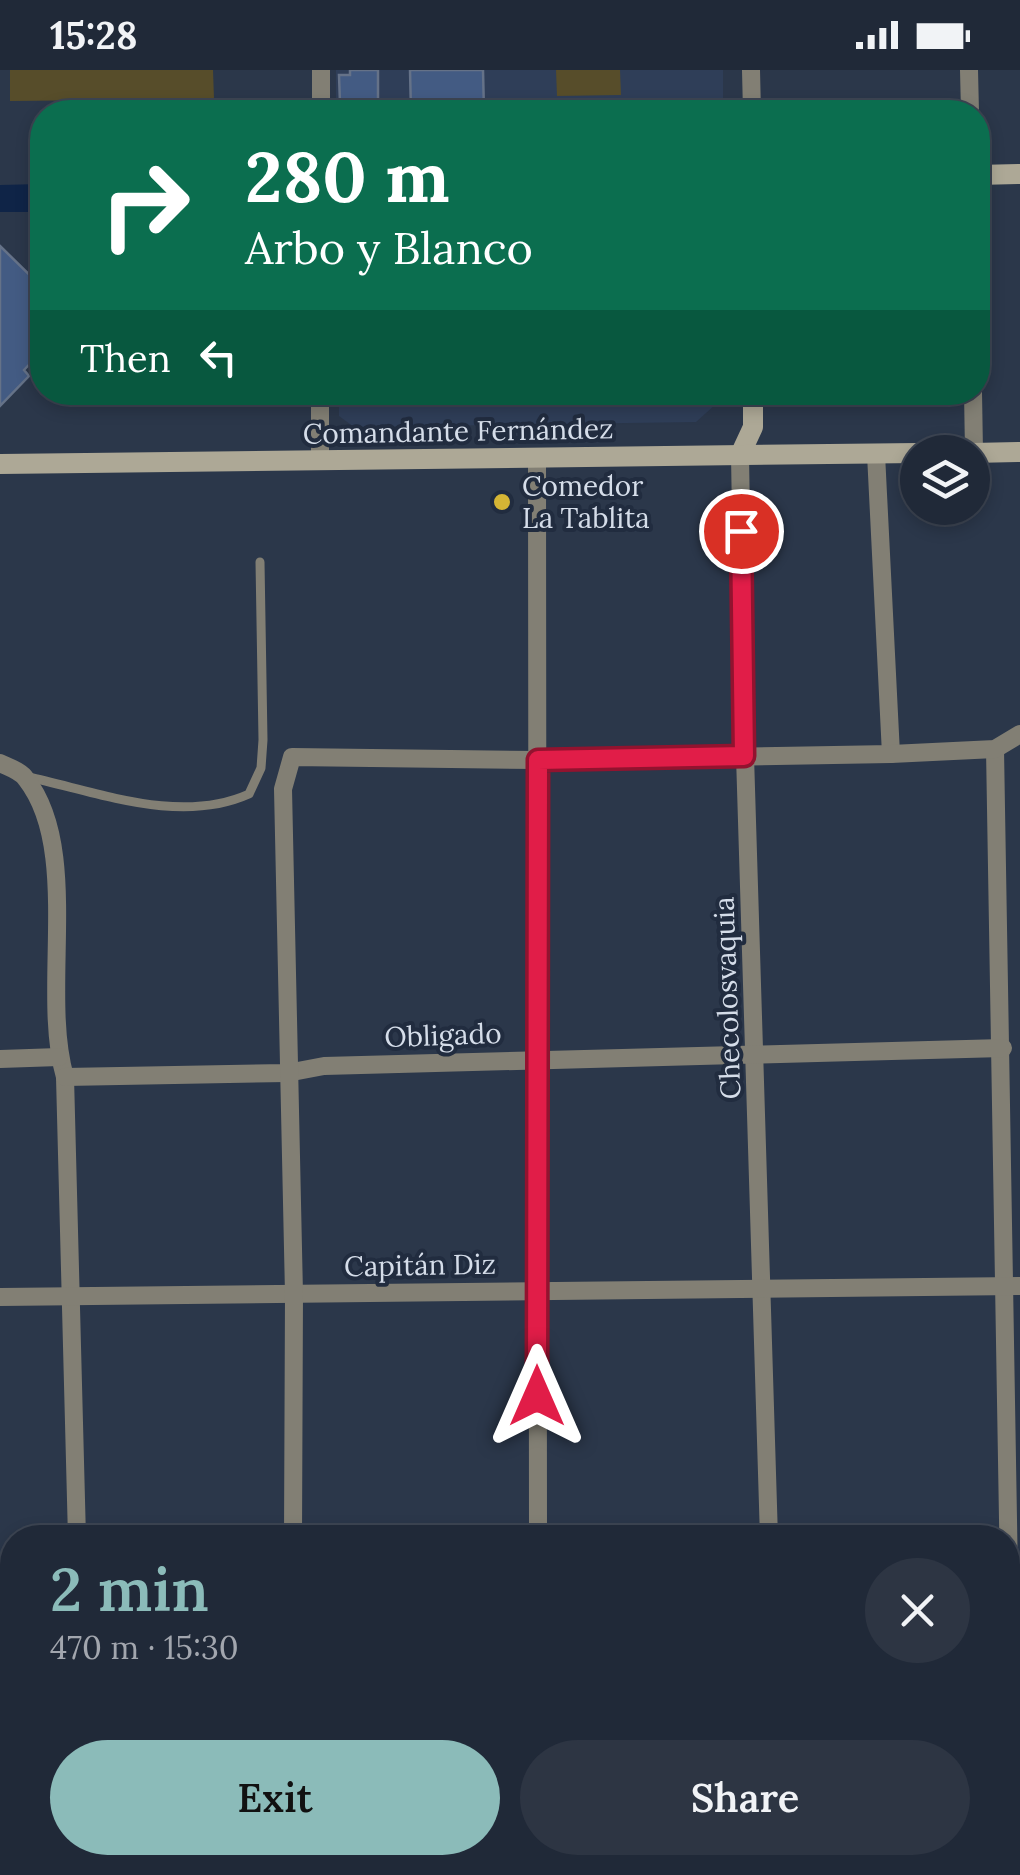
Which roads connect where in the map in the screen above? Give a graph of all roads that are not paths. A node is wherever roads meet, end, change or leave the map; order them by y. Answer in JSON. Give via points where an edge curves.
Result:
{"nodes":[{"id":1,"x":321,"y":70,"type":"edge"},
{"id":2,"x":751,"y":70,"type":"edge"},
{"id":3,"x":969,"y":70,"type":"edge"},
{"id":4,"x":321,"y":100,"type":"edge"},
{"id":5,"x":752,"y":100,"type":"edge"},
{"id":6,"x":970,"y":100,"type":"edge"},
{"id":7,"x":990,"y":174,"type":"edge"},
{"id":8,"x":1020,"y":174,"type":"edge"},
{"id":9,"x":320,"y":405,"type":"edge"},
{"id":10,"x":753,"y":405,"type":"edge"},
{"id":11,"x":973,"y":405,"type":"edge"},
{"id":12,"x":973,"y":435,"type":"edge"},
{"id":13,"x":990,"y":452,"type":"edge"},
{"id":14,"x":1020,"y":452,"type":"edge"},
{"id":15,"x":900,"y":453,"type":"edge"},
{"id":16,"x":876,"y":454,"type":"junction"},
{"id":17,"x":740,"y":456,"type":"junction"},
{"id":18,"x":537,"y":458,"type":"junction"},
{"id":19,"x":320,"y":460,"type":"junction"},
{"id":20,"x":0,"y":464,"type":"edge"},
{"id":21,"x":260,"y":562,"type":"dead end"},
{"id":22,"x":1020,"y":734,"type":"edge"},
{"id":23,"x":996,"y":749,"type":"junction"},
{"id":24,"x":891,"y":754,"type":"junction"},
{"id":25,"x":744,"y":756,"type":"junction"},
{"id":26,"x":538,"y":760,"type":"junction"},
{"id":27,"x":0,"y":763,"type":"edge"},
{"id":28,"x":25,"y":776,"type":"junction"},
{"id":29,"x":1011,"y":1009,"type":"edge"},
{"id":30,"x":1004,"y":1048,"type":"junction"},
{"id":31,"x":757,"y":1052,"type":"junction"},
{"id":32,"x":59,"y":1057,"type":"junction"},
{"id":33,"x":0,"y":1059,"type":"edge"},
{"id":34,"x":535,"y":1059,"type":"junction"},
{"id":35,"x":288,"y":1073,"type":"junction"},
{"id":36,"x":65,"y":1077,"type":"junction"},
{"id":37,"x":1013,"y":1286,"type":"edge"},
{"id":38,"x":764,"y":1288,"type":"junction"},
{"id":39,"x":537,"y":1291,"type":"junction"},
{"id":40,"x":294,"y":1294,"type":"junction"},
{"id":41,"x":72,"y":1296,"type":"junction"},
{"id":42,"x":0,"y":1297,"type":"edge"},
{"id":43,"x":76,"y":1525,"type":"edge"},
{"id":44,"x":293,"y":1525,"type":"edge"},
{"id":45,"x":538,"y":1525,"type":"edge"},
{"id":46,"x":769,"y":1525,"type":"edge"},
{"id":47,"x":1014,"y":1525,"type":"edge"}],
"edges":[{"from":1,"to":4,"type":"street"},
{"from":2,"to":5,"type":"street"},
{"from":3,"to":6,"type":"street"},
{"from":7,"to":8,"type":"main road"},
{"from":9,"to":19,"type":"street"},
{"from":10,"to":17,"type":"main road","via":[[754,427]]},
{"from":11,"to":12,"type":"street"},
{"from":13,"to":14,"type":"main road"},
{"from":15,"to":16,"type":"main road","name":"Comandante Fernández"},
{"from":16,"to":17,"type":"main road","name":"Comandante Fernández"},
{"from":16,"to":24,"type":"street"},
{"from":17,"to":18,"type":"main road","name":"Comandante Fernández"},
{"from":17,"to":25,"type":"street","name":"Checolosvaquia"},
{"from":18,"to":19,"type":"main road","name":"Comandante Fernández"},
{"from":18,"to":26,"type":"street"},
{"from":19,"to":20,"type":"main road","name":"Comandante Fernández"},
{"from":21,"to":28,"type":"lane","via":[[263,740],[250,794],[222,806],[182,808]]},
{"from":22,"to":23,"type":"street"},
{"from":23,"to":24,"type":"street"},
{"from":23,"to":29,"type":"street"},
{"from":24,"to":25,"type":"street"},
{"from":25,"to":26,"type":"street"},
{"from":25,"to":31,"type":"street","name":"Checolosvaquia"},
{"from":26,"to":34,"type":"street"},
{"from":26,"to":35,"type":"street","via":[[292,757],[283,789]]},
{"from":27,"to":28,"type":"street"},
{"from":28,"to":32,"type":"street","via":[[47,818],[56,886]]},
{"from":29,"to":30,"type":"street"},
{"from":30,"to":31,"type":"street","name":"Obligado"},
{"from":30,"to":37,"type":"street"},
{"from":31,"to":34,"type":"street","name":"Obligado"},
{"from":31,"to":38,"type":"street","name":"Checolosvaquia"},
{"from":32,"to":33,"type":"street"},
{"from":32,"to":36,"type":"street"},
{"from":34,"to":35,"type":"street","name":"Obligado"},
{"from":34,"to":39,"type":"street"},
{"from":35,"to":36,"type":"street","name":"Obligado"},
{"from":35,"to":40,"type":"street"},
{"from":36,"to":41,"type":"street"},
{"from":37,"to":38,"type":"street","name":"Capitán Diz"},
{"from":37,"to":47,"type":"street"},
{"from":38,"to":39,"type":"street","name":"Capitán Diz"},
{"from":38,"to":46,"type":"street","name":"Checolosvaquia"},
{"from":39,"to":40,"type":"street","name":"Capitán Diz"},
{"from":39,"to":45,"type":"street"},
{"from":40,"to":41,"type":"street","name":"Capitán Diz"},
{"from":40,"to":44,"type":"street"},
{"from":41,"to":42,"type":"street","name":"Capitán Diz"},
{"from":41,"to":43,"type":"street"}]}
